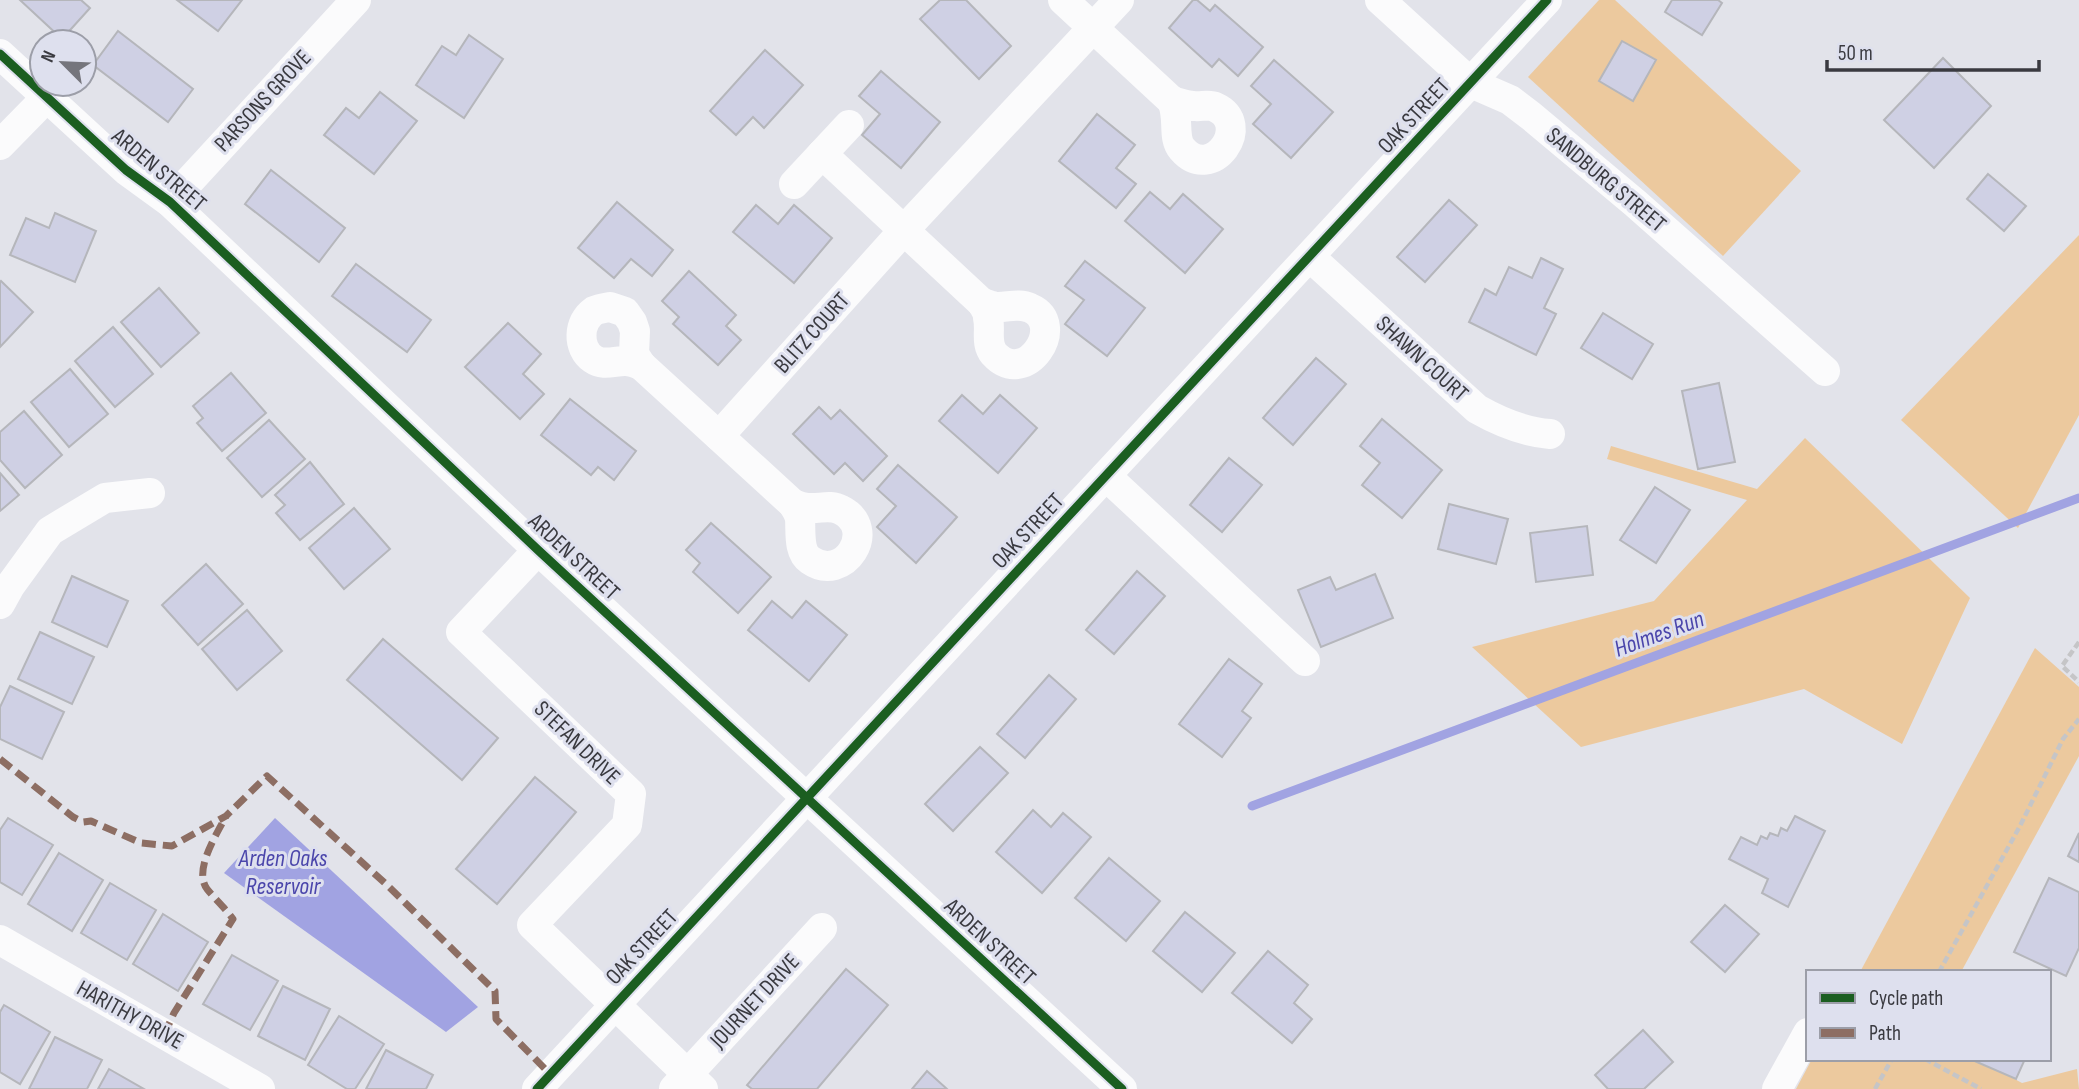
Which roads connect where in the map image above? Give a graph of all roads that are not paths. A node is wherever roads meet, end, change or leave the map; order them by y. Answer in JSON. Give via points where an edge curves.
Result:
{"nodes":[{"id":1,"x":356,"y":0,"type":"edge"},
{"id":2,"x":1063,"y":0,"type":"edge"},
{"id":3,"x":1119,"y":0,"type":"edge"},
{"id":4,"x":1380,"y":0,"type":"edge"},
{"id":5,"x":1548,"y":0,"type":"edge"},
{"id":6,"x":1093,"y":28,"type":"junction"},
{"id":7,"x":0,"y":54,"type":"edge"},
{"id":8,"x":28,"y":80,"type":"edge"},
{"id":9,"x":1471,"y":83,"type":"junction"},
{"id":10,"x":46,"y":98,"type":"edge"},
{"id":11,"x":48,"y":98,"type":"edge"},
{"id":12,"x":1172,"y":102,"type":"dead end"},
{"id":13,"x":849,"y":125,"type":"dead end"},
{"id":14,"x":0,"y":145,"type":"edge"},
{"id":15,"x":822,"y":154,"type":"junction"},
{"id":16,"x":794,"y":184,"type":"dead end"},
{"id":17,"x":170,"y":202,"type":"junction"},
{"id":18,"x":904,"y":230,"type":"junction"},
{"id":19,"x":1310,"y":257,"type":"junction"},
{"id":20,"x":982,"y":303,"type":"dead end"},
{"id":21,"x":641,"y":365,"type":"dead end"},
{"id":22,"x":1825,"y":371,"type":"dead end"},
{"id":23,"x":1550,"y":434,"type":"dead end"},
{"id":24,"x":719,"y":436,"type":"junction"},
{"id":25,"x":1106,"y":476,"type":"junction"},
{"id":26,"x":150,"y":493,"type":"dead end"},
{"id":27,"x":793,"y":504,"type":"dead end"},
{"id":28,"x":538,"y":551,"type":"junction"},
{"id":29,"x":0,"y":604,"type":"edge"},
{"id":30,"x":1305,"y":661,"type":"dead end"},
{"id":31,"x":806,"y":798,"type":"junction"},
{"id":32,"x":822,"y":928,"type":"dead end"},
{"id":33,"x":0,"y":940,"type":"edge"},
{"id":34,"x":614,"y":1005,"type":"junction"},
{"id":35,"x":1806,"y":1037,"type":"edge"},
{"id":36,"x":688,"y":1084,"type":"edge"},
{"id":37,"x":260,"y":1089,"type":"edge"},
{"id":38,"x":537,"y":1089,"type":"edge"},
{"id":39,"x":1122,"y":1089,"type":"edge"},
{"id":40,"x":1777,"y":1089,"type":"edge"}],
"edges":[{"from":1,"to":17,"type":"street","name":"PARSONS GROVE"},
{"from":2,"to":6,"type":"street"},
{"from":3,"to":6,"type":"street","name":"BLITZ COURT"},
{"from":4,"to":9,"type":"street","name":"SANDBURG STREET"},
{"from":5,"to":9,"type":"street","name":"OAK STREET"},
{"from":6,"to":12,"type":"street"},
{"from":6,"to":18,"type":"street","name":"BLITZ COURT"},
{"from":7,"to":8,"type":"street","name":"ARDEN STREET"},
{"from":9,"to":19,"type":"street","name":"OAK STREET"},
{"from":9,"to":22,"type":"street","name":"SANDBURG STREET","via":[[1510,100],[1531,116]]},
{"from":10,"to":14,"type":"street"},
{"from":11,"to":17,"type":"street","name":"ARDEN STREET","via":[[126,170]]},
{"from":13,"to":15,"type":"street"},
{"from":15,"to":16,"type":"street"},
{"from":15,"to":18,"type":"street"},
{"from":17,"to":28,"type":"street","name":"ARDEN STREET"},
{"from":18,"to":20,"type":"street"},
{"from":18,"to":24,"type":"street","name":"BLITZ COURT"},
{"from":19,"to":23,"type":"street","name":"SHAWN COURT","via":[[1477,409],[1506,425]]},
{"from":19,"to":25,"type":"street","name":"OAK STREET"},
{"from":21,"to":24,"type":"street"},
{"from":24,"to":27,"type":"street"},
{"from":25,"to":30,"type":"street"},
{"from":25,"to":31,"type":"street","name":"OAK STREET"},
{"from":26,"to":29,"type":"street","via":[[104,498],[50,531]]},
{"from":28,"to":31,"type":"street","name":"ARDEN STREET"},
{"from":28,"to":34,"type":"street","name":"STEFAN DRIVE","via":[[461,632],[631,794],[627,825],[532,925]]},
{"from":31,"to":34,"type":"street","name":"OAK STREET"},
{"from":31,"to":39,"type":"street","name":"ARDEN STREET"},
{"from":32,"to":36,"type":"street","name":"JOURNET DRIVE"},
{"from":33,"to":37,"type":"street","name":"HARITHY DRIVE"},
{"from":34,"to":36,"type":"street","name":"JOURNET DRIVE"},
{"from":34,"to":38,"type":"street","name":"OAK STREET"},
{"from":35,"to":40,"type":"street"}]}
